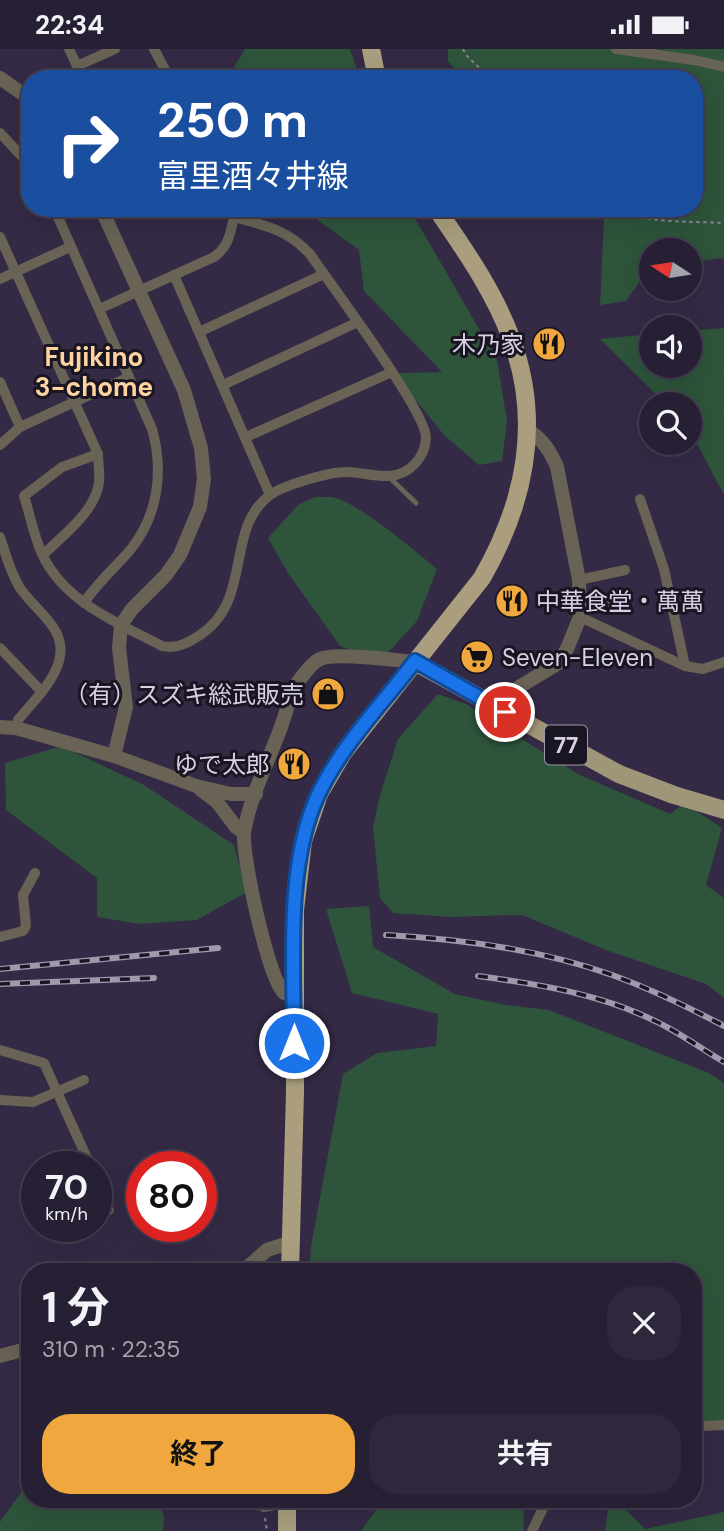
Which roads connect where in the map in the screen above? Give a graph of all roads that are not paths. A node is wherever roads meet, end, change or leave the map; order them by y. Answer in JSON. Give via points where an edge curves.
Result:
{"nodes":[{"id":1,"x":69,"y":49,"type":"edge"},
{"id":2,"x":115,"y":49,"type":"edge"},
{"id":3,"x":154,"y":49,"type":"edge"},
{"id":4,"x":371,"y":49,"type":"edge"},
{"id":5,"x":616,"y":49,"type":"edge"},
{"id":6,"x":77,"y":66,"type":"junction"},
{"id":7,"x":724,"y":67,"type":"edge"},
{"id":8,"x":79,"y":70,"type":"edge"},
{"id":9,"x":165,"y":70,"type":"edge"},
{"id":10,"x":375,"y":70,"type":"edge"},
{"id":11,"x":0,"y":78,"type":"edge"},
{"id":12,"x":21,"y":93,"type":"edge"},
{"id":13,"x":0,"y":133,"type":"edge"},
{"id":14,"x":21,"y":155,"type":"edge"},
{"id":15,"x":58,"y":217,"type":"edge"},
{"id":16,"x":105,"y":217,"type":"edge"},
{"id":17,"x":442,"y":217,"type":"edge"},
{"id":18,"x":0,"y":237,"type":"edge"},
{"id":19,"x":70,"y":247,"type":"junction"},
{"id":20,"x":16,"y":272,"type":"junction"},
{"id":21,"x":324,"y":274,"type":"junction"},
{"id":22,"x":174,"y":275,"type":"junction"},
{"id":23,"x":0,"y":279,"type":"edge"},
{"id":24,"x":138,"y":291,"type":"junction"},
{"id":25,"x":99,"y":309,"type":"junction"},
{"id":26,"x":358,"y":322,"type":"junction"},
{"id":27,"x":199,"y":332,"type":"junction"},
{"id":28,"x":392,"y":372,"type":"junction"},
{"id":29,"x":129,"y":377,"type":"junction"},
{"id":30,"x":0,"y":382,"type":"edge"},
{"id":31,"x":223,"y":385,"type":"junction"},
{"id":32,"x":75,"y":402,"type":"junction"},
{"id":33,"x":20,"y":427,"type":"junction"},
{"id":34,"x":527,"y":429,"type":"junction"},
{"id":35,"x":246,"y":437,"type":"junction"},
{"id":36,"x":0,"y":445,"type":"edge"},
{"id":37,"x":98,"y":454,"type":"junction"},
{"id":38,"x":389,"y":477,"type":"junction"},
{"id":39,"x":270,"y":495,"type":"junction"},
{"id":40,"x":639,"y":499,"type":"dead end"},
{"id":41,"x":416,"y":503,"type":"dead end"},
{"id":42,"x":0,"y":537,"type":"edge"},
{"id":43,"x":43,"y":555,"type":"junction"},
{"id":44,"x":625,"y":570,"type":"dead end"},
{"id":45,"x":579,"y":580,"type":"junction"},
{"id":46,"x":629,"y":597,"type":"dead end"},
{"id":47,"x":84,"y":603,"type":"junction"},
{"id":48,"x":581,"y":612,"type":"junction"},
{"id":49,"x":121,"y":625,"type":"junction"},
{"id":50,"x":0,"y":648,"type":"edge"},
{"id":51,"x":415,"y":661,"type":"junction"},
{"id":52,"x":724,"y":662,"type":"edge"},
{"id":53,"x":685,"y":666,"type":"junction"},
{"id":54,"x":41,"y":691,"type":"junction"},
{"id":55,"x":505,"y":712,"type":"junction"},
{"id":56,"x":0,"y":727,"type":"edge"},
{"id":57,"x":16,"y":728,"type":"junction"},
{"id":58,"x":114,"y":756,"type":"junction"},
{"id":59,"x":196,"y":786,"type":"junction"},
{"id":60,"x":256,"y":794,"type":"junction"},
{"id":61,"x":724,"y":810,"type":"edge"},
{"id":62,"x":244,"y":833,"type":"junction"},
{"id":63,"x":35,"y":873,"type":"dead end"},
{"id":64,"x":0,"y":937,"type":"edge"},
{"id":65,"x":294,"y":994,"type":"junction"},
{"id":66,"x":0,"y":1050,"type":"edge"},
{"id":67,"x":84,"y":1080,"type":"dead end"},
{"id":68,"x":56,"y":1094,"type":"junction"},
{"id":69,"x":0,"y":1100,"type":"edge"},
{"id":70,"x":84,"y":1151,"type":"edge"},
{"id":71,"x":291,"y":1242,"type":"junction"},
{"id":72,"x":252,"y":1263,"type":"edge"},
{"id":73,"x":290,"y":1263,"type":"edge"},
{"id":74,"x":21,"y":1350,"type":"edge"},
{"id":75,"x":0,"y":1356,"type":"edge"},
{"id":76,"x":724,"y":1425,"type":"edge"},
{"id":77,"x":702,"y":1426,"type":"edge"},
{"id":78,"x":276,"y":1508,"type":"edge"},
{"id":79,"x":543,"y":1508,"type":"edge"},
{"id":80,"x":287,"y":1531,"type":"edge"},
{"id":81,"x":532,"y":1531,"type":"edge"}],
"edges":[{"from":1,"to":6,"type":"street"},
{"from":2,"to":6,"type":"street"},
{"from":3,"to":9,"type":"street"},
{"from":4,"to":10,"type":"highway"},
{"from":5,"to":7,"type":"street"},
{"from":6,"to":8,"type":"street"},
{"from":11,"to":12,"type":"street"},
{"from":13,"to":14,"type":"street"},
{"from":15,"to":19,"type":"street"},
{"from":16,"to":24,"type":"street"},
{"from":17,"to":34,"type":"highway","via":[[493,297],[511,336],[521,373]]},
{"from":18,"to":20,"type":"street"},
{"from":19,"to":20,"type":"street"},
{"from":19,"to":25,"type":"street"},
{"from":20,"to":23,"type":"street"},
{"from":20,"to":32,"type":"street"},
{"from":21,"to":22,"type":"street","via":[[298,241],[280,230],[234,217],[224,250]]},
{"from":21,"to":26,"type":"street"},
{"from":21,"to":27,"type":"street"},
{"from":22,"to":24,"type":"street"},
{"from":22,"to":27,"type":"street"},
{"from":24,"to":25,"type":"street"},
{"from":24,"to":49,"type":"street","via":[[184,390],[201,448],[204,479],[200,507],[180,555]]},
{"from":25,"to":29,"type":"street"},
{"from":26,"to":28,"type":"street"},
{"from":26,"to":31,"type":"street"},
{"from":27,"to":31,"type":"street"},
{"from":28,"to":35,"type":"street"},
{"from":28,"to":38,"type":"street","via":[[426,436],[415,465]]},
{"from":29,"to":32,"type":"street"},
{"from":29,"to":47,"type":"street","via":[[158,450],[156,493],[142,534]]},
{"from":30,"to":33,"type":"street"},
{"from":31,"to":35,"type":"street"},
{"from":32,"to":33,"type":"street"},
{"from":32,"to":37,"type":"street"},
{"from":33,"to":36,"type":"street"},
{"from":34,"to":45,"type":"street","via":[[552,453],[557,467]]},
{"from":34,"to":51,"type":"highway","via":[[521,487],[499,549],[482,578]]},
{"from":35,"to":39,"type":"street"},
{"from":37,"to":43,"type":"street","via":[[99,483],[92,501]]},
{"from":37,"to":43,"type":"street","via":[[62,467],[24,496]]},
{"from":38,"to":39,"type":"street","via":[[330,474]]},
{"from":38,"to":41,"type":"lane"},
{"from":39,"to":49,"type":"street","via":[[248,523],[231,596],[205,632],[170,648]]},
{"from":40,"to":53,"type":"street","via":[[664,569]]},
{"from":42,"to":54,"type":"street","via":[[22,590],[59,635],[59,661]]},
{"from":43,"to":47,"type":"street","via":[[61,583]]},
{"from":44,"to":45,"type":"street"},
{"from":45,"to":48,"type":"street"},
{"from":46,"to":48,"type":"street"},
{"from":47,"to":49,"type":"street"},
{"from":48,"to":53,"type":"street"},
{"from":48,"to":55,"type":"street","via":[[557,664],[519,687]]},
{"from":49,"to":58,"type":"street","via":[[126,707]]},
{"from":50,"to":54,"type":"street"},
{"from":51,"to":55,"type":"main road","number":"77"},
{"from":51,"to":60,"type":"street","via":[[338,654],[319,659],[298,683]]},
{"from":51,"to":65,"type":"highway","via":[[343,753],[310,817],[298,873]]},
{"from":52,"to":53,"type":"street","via":[[703,669]]},
{"from":54,"to":57,"type":"street"},
{"from":55,"to":61,"type":"main road","number":"77","via":[[619,773]]},
{"from":56,"to":57,"type":"street"},
{"from":57,"to":58,"type":"street"},
{"from":58,"to":59,"type":"street"},
{"from":59,"to":60,"type":"street","via":[[232,795]]},
{"from":59,"to":62,"type":"street"},
{"from":60,"to":62,"type":"street"},
{"from":62,"to":65,"type":"street","via":[[258,919],[274,976],[284,993]]},
{"from":63,"to":64,"type":"street","via":[[23,895],[26,926]]},
{"from":65,"to":71,"type":"highway"},
{"from":66,"to":68,"type":"street","via":[[44,1063]]},
{"from":67,"to":68,"type":"street"},
{"from":68,"to":69,"type":"street","via":[[33,1102]]},
{"from":68,"to":70,"type":"street"},
{"from":71,"to":72,"type":"street","via":[[267,1250]]},
{"from":71,"to":73,"type":"highway"},
{"from":74,"to":75,"type":"street"},
{"from":76,"to":77,"type":"street"},
{"from":78,"to":80,"type":"highway"},
{"from":79,"to":81,"type":"street"}]}
